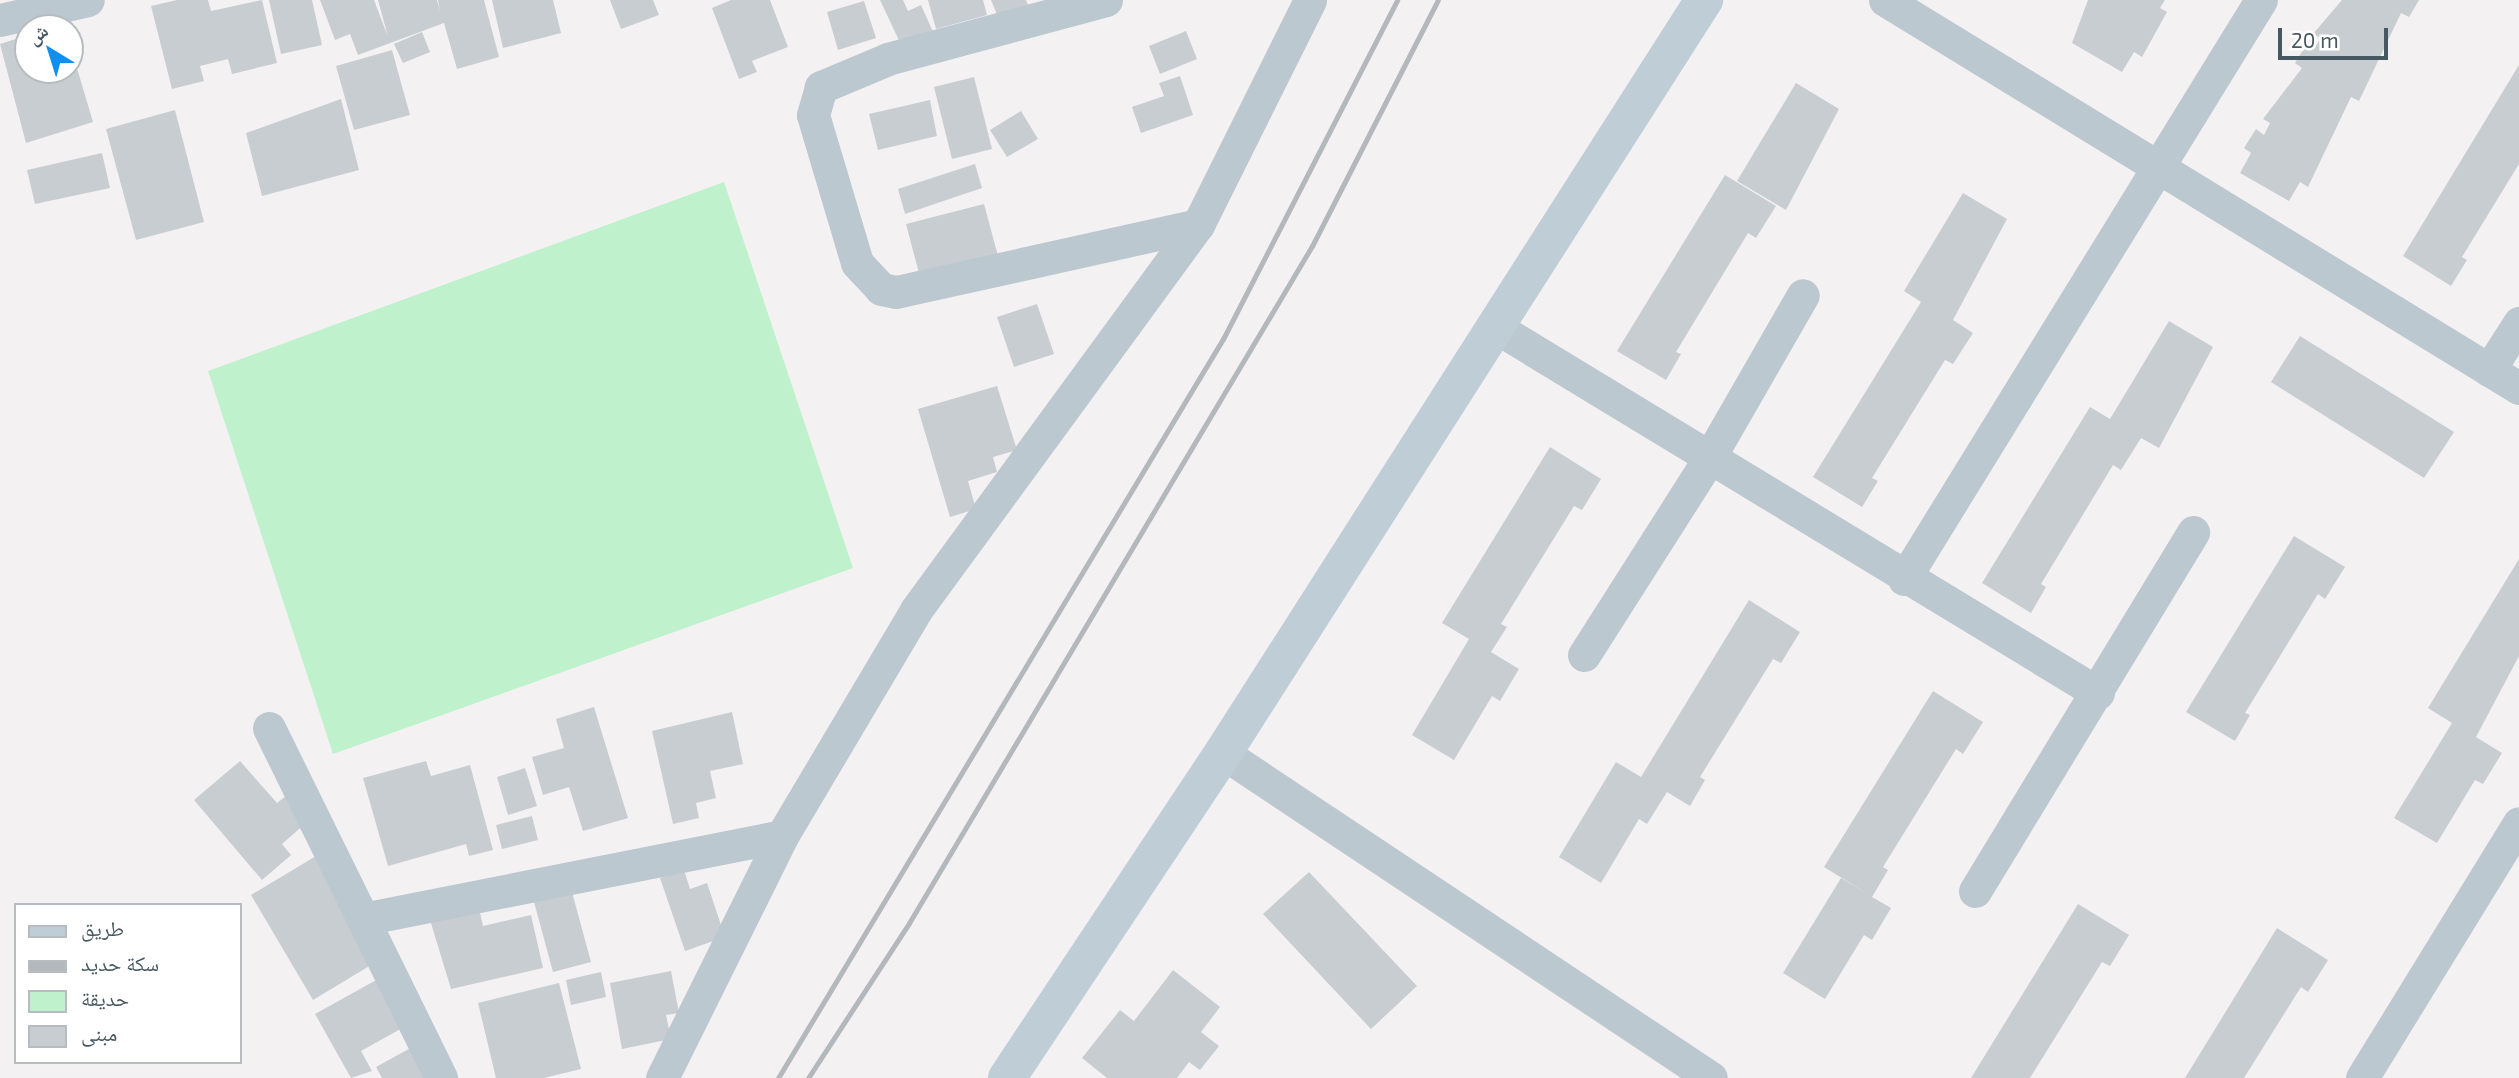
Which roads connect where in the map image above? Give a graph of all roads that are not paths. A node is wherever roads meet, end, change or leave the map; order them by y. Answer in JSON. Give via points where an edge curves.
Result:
{"nodes":[{"id":1,"x":88,"y":0,"type":"edge"},
{"id":2,"x":1107,"y":0,"type":"edge"},
{"id":3,"x":1310,"y":0,"type":"edge"},
{"id":4,"x":1704,"y":0,"type":"edge"},
{"id":5,"x":1885,"y":0,"type":"edge"},
{"id":6,"x":2261,"y":0,"type":"edge"},
{"id":7,"x":0,"y":20,"type":"edge"},
{"id":8,"x":2158,"y":168,"type":"junction"},
{"id":9,"x":1198,"y":225,"type":"junction"},
{"id":10,"x":1803,"y":295,"type":"dead end"},
{"id":11,"x":2519,"y":323,"type":"edge"},
{"id":12,"x":1497,"y":328,"type":"junction"},
{"id":13,"x":2489,"y":370,"type":"junction"},
{"id":14,"x":2519,"y":388,"type":"edge"},
{"id":15,"x":1708,"y":460,"type":"junction"},
{"id":16,"x":2193,"y":532,"type":"dead end"},
{"id":17,"x":1904,"y":579,"type":"junction"},
{"id":18,"x":1584,"y":655,"type":"dead end"},
{"id":19,"x":2098,"y":694,"type":"junction"},
{"id":20,"x":269,"y":728,"type":"dead end"},
{"id":21,"x":1223,"y":753,"type":"junction"},
{"id":22,"x":2519,"y":823,"type":"edge"},
{"id":23,"x":782,"y":836,"type":"junction"},
{"id":24,"x":1975,"y":891,"type":"dead end"},
{"id":25,"x":363,"y":919,"type":"junction"},
{"id":26,"x":441,"y":1078,"type":"edge"},
{"id":27,"x":662,"y":1078,"type":"edge"},
{"id":28,"x":1007,"y":1078,"type":"edge"},
{"id":29,"x":1711,"y":1078,"type":"edge"},
{"id":30,"x":2362,"y":1078,"type":"edge"}],
"edges":[{"from":1,"to":7,"type":"street"},
{"from":2,"to":9,"type":"street","via":[[888,59],[821,87],[813,115],[857,263],[881,289],[896,292]]},
{"from":3,"to":9,"type":"street"},
{"from":4,"to":12,"type":"main road"},
{"from":5,"to":8,"type":"street"},
{"from":6,"to":8,"type":"street"},
{"from":8,"to":13,"type":"street"},
{"from":8,"to":17,"type":"street"},
{"from":9,"to":23,"type":"street","via":[[916,610]]},
{"from":10,"to":15,"type":"street"},
{"from":11,"to":13,"type":"street"},
{"from":12,"to":15,"type":"street"},
{"from":12,"to":21,"type":"main road"},
{"from":13,"to":14,"type":"street"},
{"from":15,"to":17,"type":"street"},
{"from":15,"to":18,"type":"street"},
{"from":16,"to":19,"type":"street"},
{"from":17,"to":19,"type":"street"},
{"from":19,"to":24,"type":"street"},
{"from":20,"to":25,"type":"street"},
{"from":21,"to":28,"type":"main road"},
{"from":21,"to":29,"type":"street"},
{"from":22,"to":30,"type":"street"},
{"from":23,"to":25,"type":"street"},
{"from":23,"to":27,"type":"street"},
{"from":25,"to":26,"type":"street"}]}
